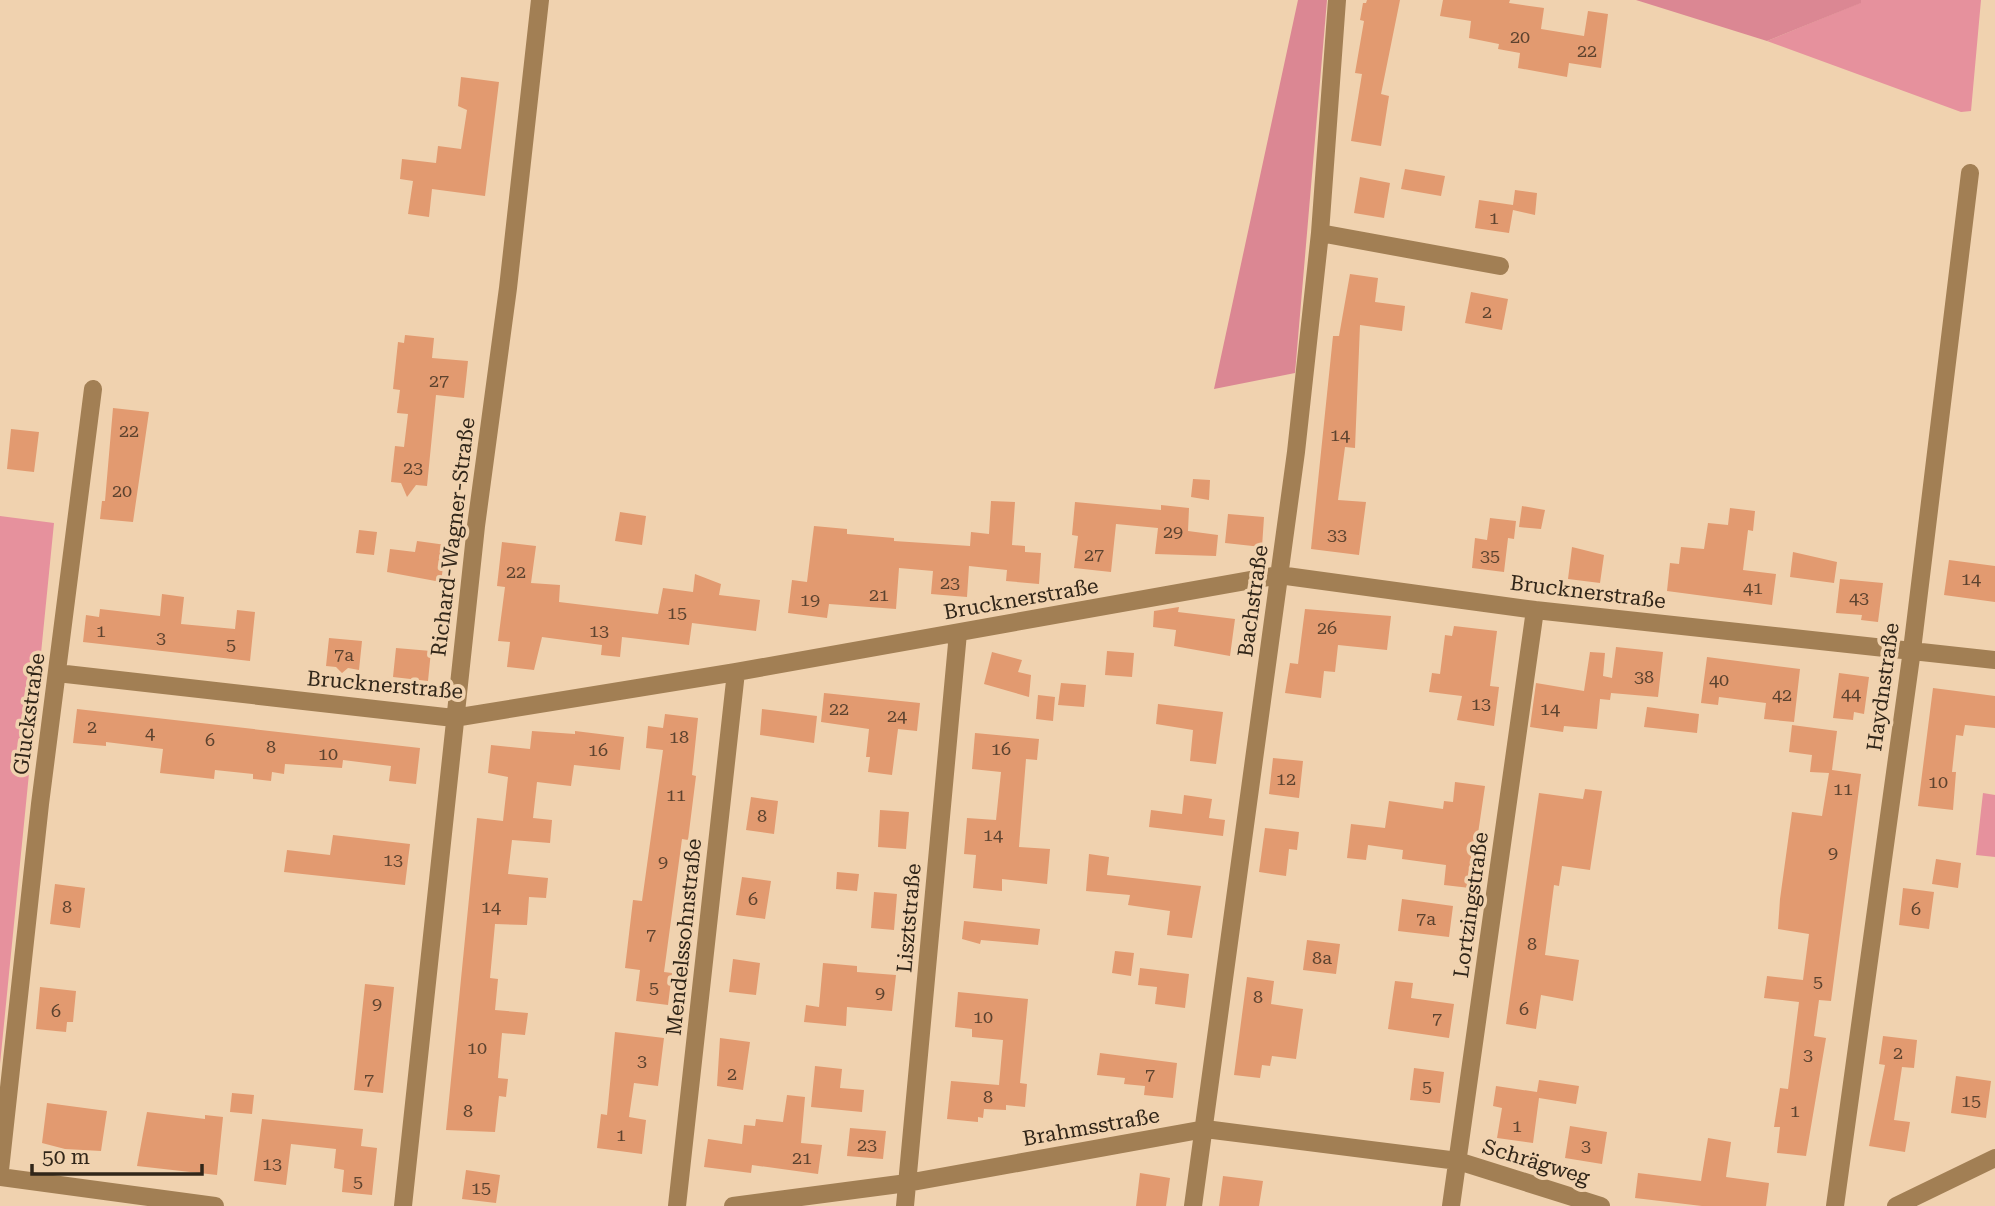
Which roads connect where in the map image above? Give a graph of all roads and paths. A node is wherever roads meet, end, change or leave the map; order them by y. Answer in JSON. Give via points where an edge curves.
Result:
{"nodes":[{"id":1,"x":540,"y":0,"type":"edge"},
{"id":2,"x":1337,"y":0,"type":"edge"},
{"id":3,"x":1970,"y":173,"type":"dead end"},
{"id":4,"x":1320,"y":233,"type":"junction"},
{"id":5,"x":1500,"y":266,"type":"dead end"},
{"id":6,"x":93,"y":389,"type":"dead end"},
{"id":7,"x":1279,"y":575,"type":"junction"},
{"id":8,"x":1535,"y":610,"type":"junction"},
{"id":9,"x":958,"y":633,"type":"junction"},
{"id":10,"x":1912,"y":650,"type":"junction"},
{"id":11,"x":1995,"y":660,"type":"edge"},
{"id":12,"x":736,"y":672,"type":"junction"},
{"id":13,"x":57,"y":673,"type":"junction"},
{"id":14,"x":454,"y":718,"type":"junction"},
{"id":15,"x":1205,"y":1129,"type":"junction"},
{"id":16,"x":1995,"y":1158,"type":"edge"},
{"id":17,"x":1458,"y":1161,"type":"junction"},
{"id":18,"x":0,"y":1170,"type":"edge"},
{"id":19,"x":0,"y":1177,"type":"edge"},
{"id":20,"x":907,"y":1183,"type":"junction"},
{"id":21,"x":215,"y":1206,"type":"edge"},
{"id":22,"x":403,"y":1206,"type":"edge"},
{"id":23,"x":677,"y":1206,"type":"edge"},
{"id":24,"x":733,"y":1206,"type":"edge"},
{"id":25,"x":905,"y":1206,"type":"edge"},
{"id":26,"x":1193,"y":1206,"type":"edge"},
{"id":27,"x":1451,"y":1206,"type":"edge"},
{"id":28,"x":1601,"y":1206,"type":"edge"},
{"id":29,"x":1835,"y":1206,"type":"edge"},
{"id":30,"x":1896,"y":1206,"type":"edge"}],
"edges":[{"from":1,"to":14,"type":"street","name":"Richard-Wagner-Straße"},
{"from":2,"to":4,"type":"street","name":"Bachstraße"},
{"from":3,"to":10,"type":"street","name":"Haydnstraße"},
{"from":4,"to":5,"type":"street"},
{"from":4,"to":7,"type":"street","name":"Bachstraße"},
{"from":6,"to":13,"type":"street","name":"Gluckstraße"},
{"from":7,"to":8,"type":"street","name":"Brucknerstraße"},
{"from":7,"to":9,"type":"street","name":"Brucknerstraße"},
{"from":7,"to":15,"type":"street","name":"Bachstraße"},
{"from":8,"to":10,"type":"street","name":"Brucknerstraße"},
{"from":8,"to":17,"type":"street","name":"Lortzingstraße"},
{"from":9,"to":12,"type":"street","name":"Brucknerstraße"},
{"from":9,"to":20,"type":"street","name":"Lisztstraße"},
{"from":10,"to":11,"type":"street","name":"Brucknerstraße"},
{"from":10,"to":29,"type":"street","name":"Haydnstraße"},
{"from":12,"to":14,"type":"street","name":"Brucknerstraße"},
{"from":12,"to":23,"type":"street","name":"Mendelssohnstraße"},
{"from":13,"to":14,"type":"street","name":"Brucknerstraße"},
{"from":13,"to":18,"type":"street","name":"Gluckstraße"},
{"from":14,"to":22,"type":"street","name":"Richard-Wagner-Straße"},
{"from":15,"to":17,"type":"street","name":"Brahmsstraße"},
{"from":15,"to":20,"type":"street","name":"Brahmsstraße"},
{"from":15,"to":26,"type":"street","name":"Bachstraße"},
{"from":16,"to":30,"type":"street"},
{"from":17,"to":27,"type":"street","name":"Lortzingstraße"},
{"from":17,"to":28,"type":"street","name":"Schrägweg"},
{"from":19,"to":21,"type":"street"},
{"from":20,"to":24,"type":"street","name":"Brahmsstraße"},
{"from":20,"to":25,"type":"street","name":"Lisztstraße"}]}
